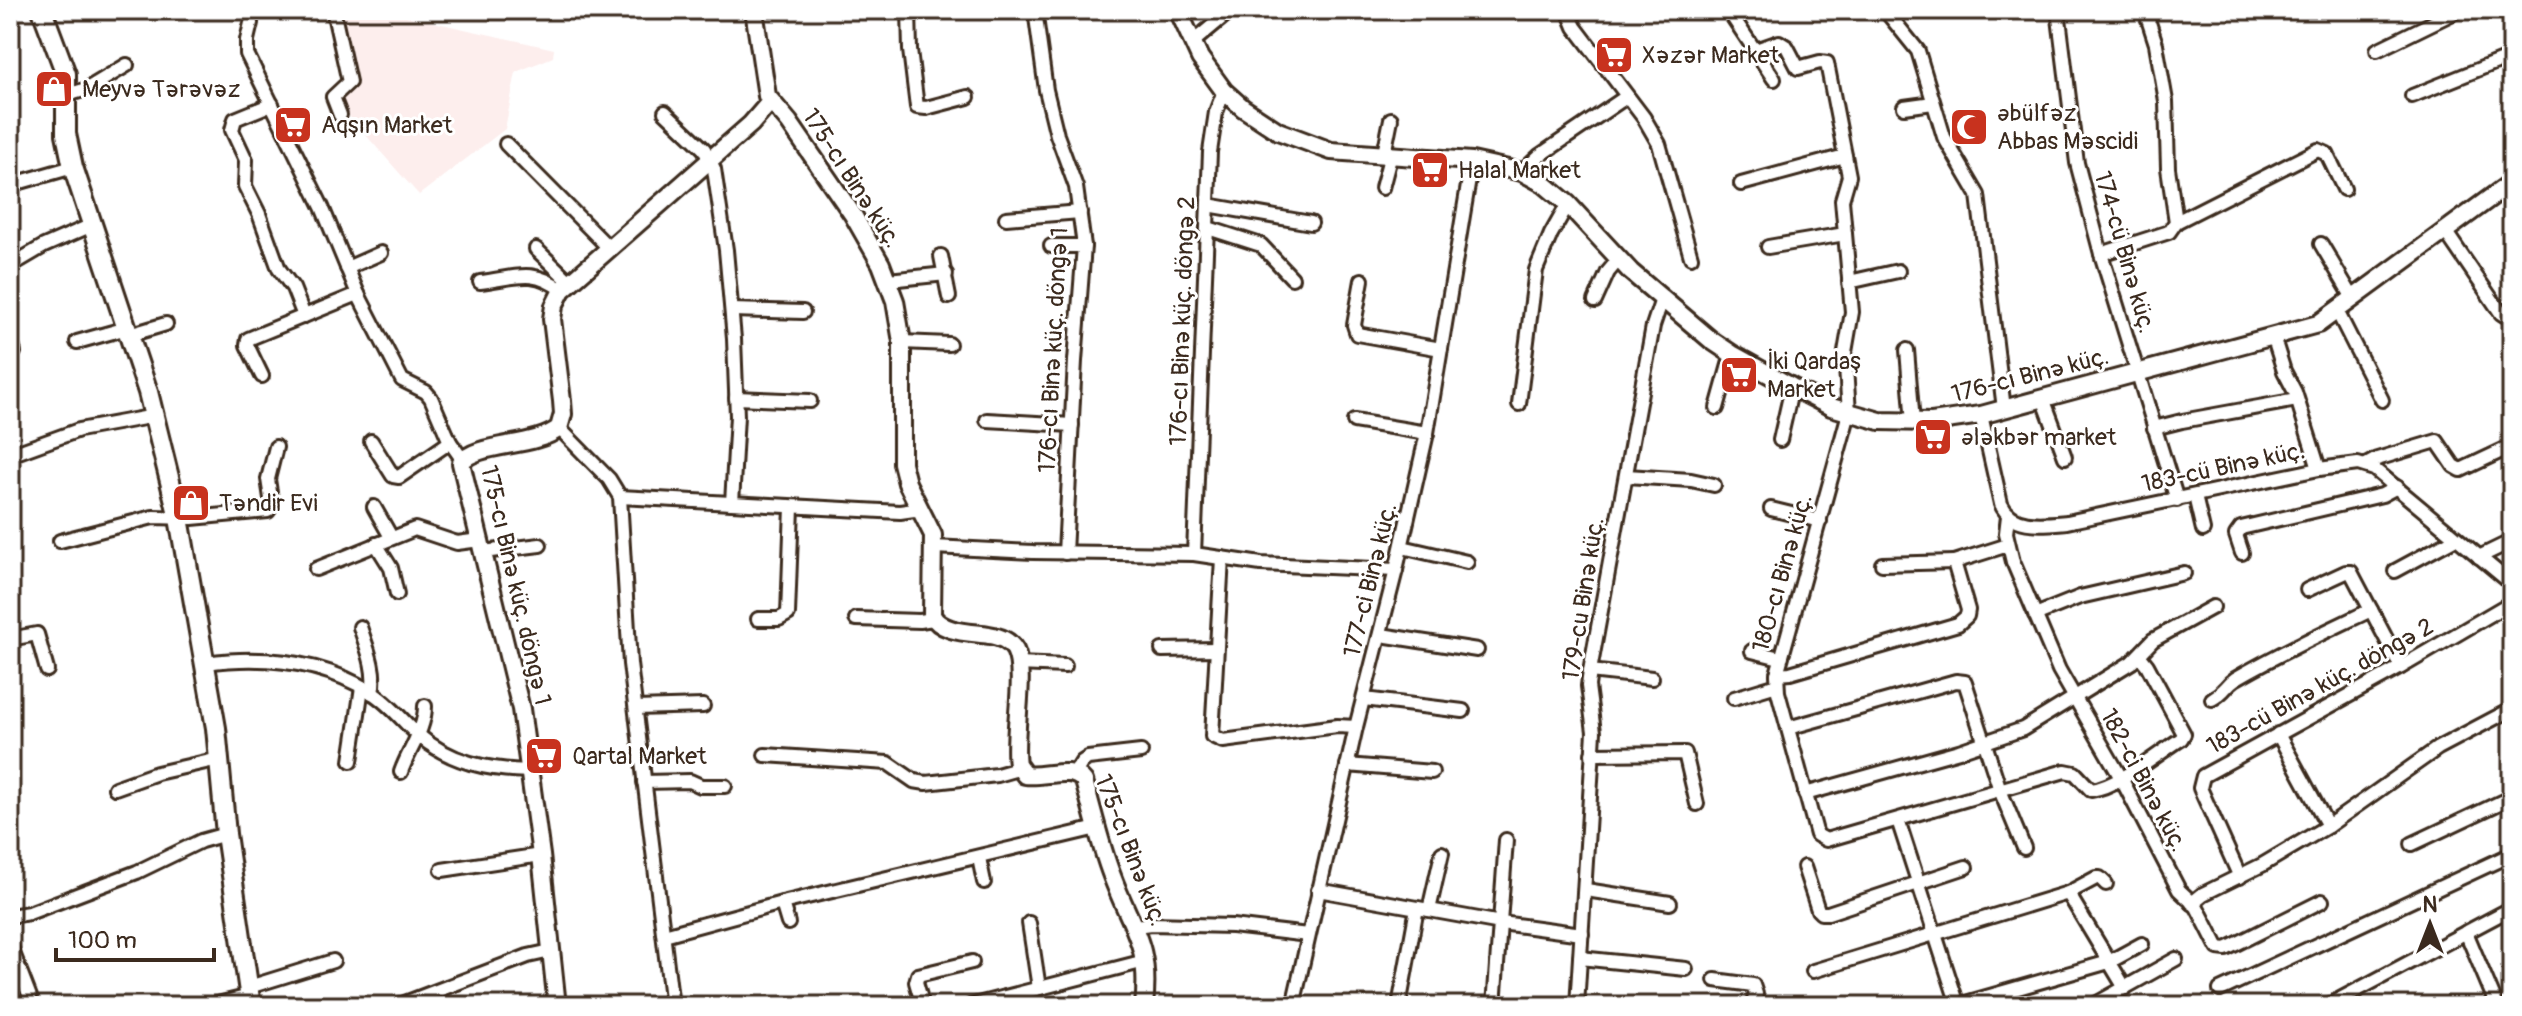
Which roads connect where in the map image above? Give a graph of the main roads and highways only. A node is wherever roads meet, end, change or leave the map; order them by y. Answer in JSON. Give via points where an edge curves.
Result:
{"nodes":[{"id":1,"x":42,"y":10,"type":"edge"},
{"id":2,"x":250,"y":996,"type":"edge"}],
"edges":[{"from":1,"to":2,"type":"main road","via":[[66,74],[66,134],[73,167],[155,416],[179,518],[206,663]]}]}
